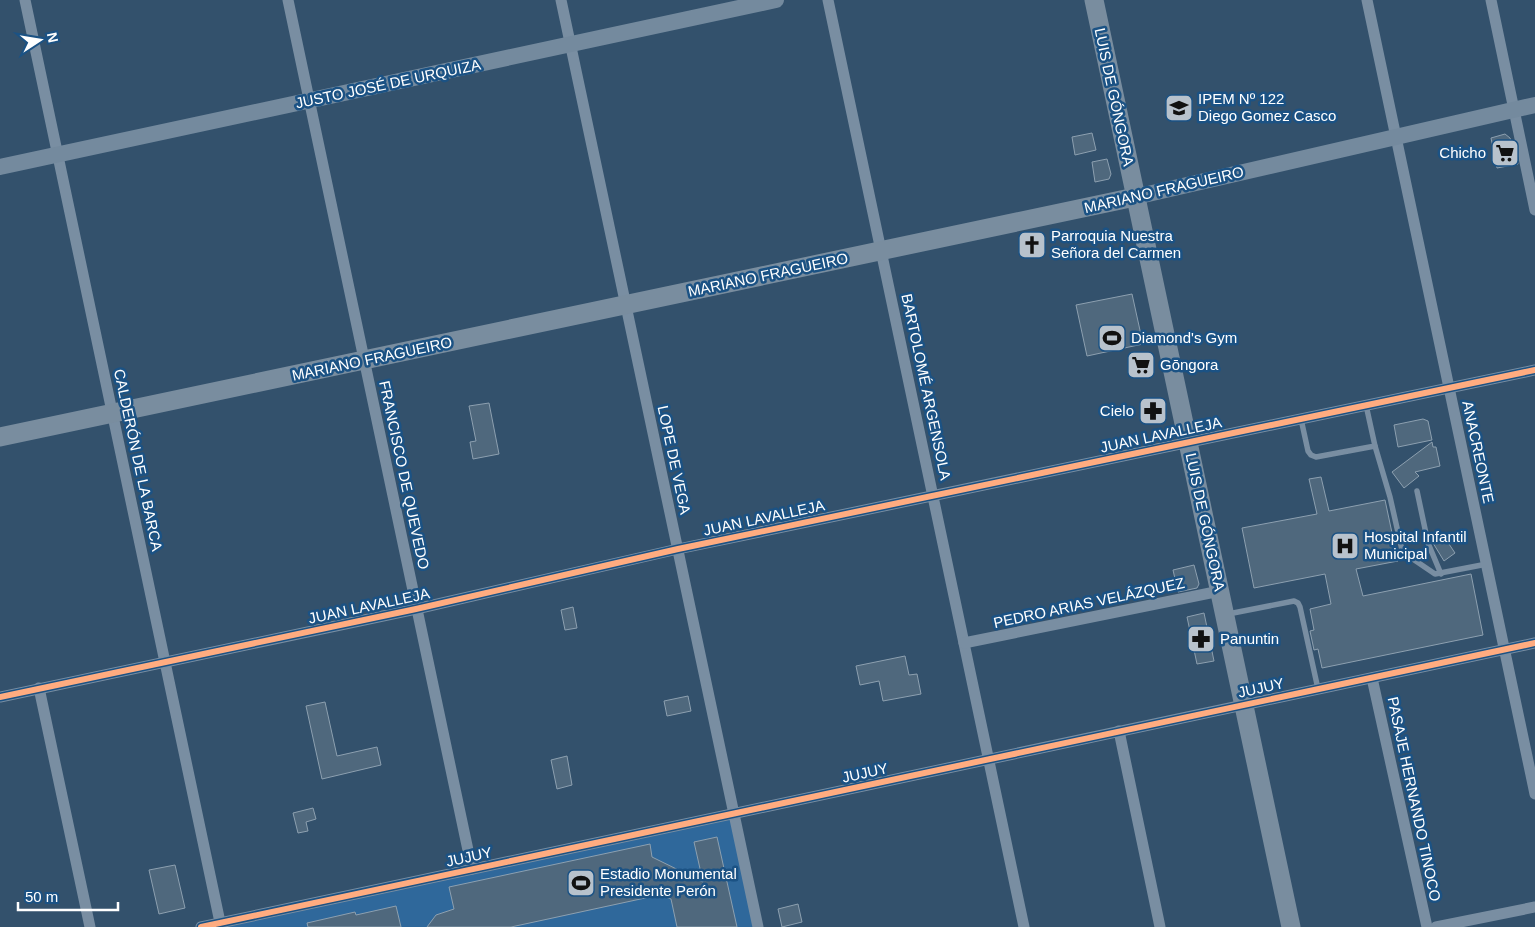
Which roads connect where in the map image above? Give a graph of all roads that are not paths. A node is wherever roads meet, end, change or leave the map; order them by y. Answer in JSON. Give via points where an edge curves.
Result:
{"nodes":[{"id":1,"x":25,"y":0,"type":"edge"},
{"id":2,"x":288,"y":0,"type":"edge"},
{"id":3,"x":561,"y":0,"type":"edge"},
{"id":4,"x":776,"y":0,"type":"edge"},
{"id":5,"x":828,"y":0,"type":"edge"},
{"id":6,"x":1094,"y":0,"type":"edge"},
{"id":7,"x":1367,"y":0,"type":"edge"},
{"id":8,"x":1491,"y":0,"type":"edge"},
{"id":9,"x":571,"y":44,"type":"junction"},
{"id":10,"x":308,"y":101,"type":"junction"},
{"id":11,"x":1535,"y":105,"type":"edge"},
{"id":12,"x":1514,"y":109,"type":"junction"},
{"id":13,"x":1396,"y":138,"type":"junction"},
{"id":14,"x":58,"y":155,"type":"junction"},
{"id":15,"x":0,"y":167,"type":"edge"},
{"id":16,"x":1135,"y":197,"type":"junction"},
{"id":17,"x":1535,"y":210,"type":"edge"},
{"id":18,"x":882,"y":251,"type":"junction"},
{"id":19,"x":626,"y":305,"type":"junction"},
{"id":20,"x":364,"y":360,"type":"junction"},
{"id":21,"x":1535,"y":370,"type":"edge"},
{"id":22,"x":1449,"y":388,"type":"junction"},
{"id":23,"x":1366,"y":405,"type":"junction"},
{"id":24,"x":112,"y":414,"type":"junction"},
{"id":25,"x":1301,"y":419,"type":"junction"},
{"id":26,"x":0,"y":438,"type":"edge"},
{"id":27,"x":1188,"y":442,"type":"junction"},
{"id":28,"x":1375,"y":446,"type":"junction"},
{"id":29,"x":1417,"y":491,"type":"dead end"},
{"id":30,"x":933,"y":496,"type":"junction"},
{"id":31,"x":678,"y":549,"type":"junction"},
{"id":32,"x":1487,"y":564,"type":"junction"},
{"id":33,"x":1441,"y":574,"type":"junction"},
{"id":34,"x":1220,"y":591,"type":"junction"},
{"id":35,"x":416,"y":609,"type":"junction"},
{"id":36,"x":1225,"y":614,"type":"junction"},
{"id":37,"x":1535,"y":643,"type":"edge"},
{"id":38,"x":964,"y":644,"type":"junction"},
{"id":39,"x":1504,"y":649,"type":"junction"},
{"id":40,"x":165,"y":662,"type":"junction"},
{"id":41,"x":1372,"y":678,"type":"junction"},
{"id":42,"x":39,"y":688,"type":"junction"},
{"id":43,"x":1318,"y":689,"type":"junction"},
{"id":44,"x":0,"y":697,"type":"edge"},
{"id":45,"x":1244,"y":705,"type":"junction"},
{"id":46,"x":1119,"y":732,"type":"junction"},
{"id":47,"x":989,"y":759,"type":"junction"},
{"id":48,"x":1535,"y":794,"type":"edge"},
{"id":49,"x":734,"y":813,"type":"junction"},
{"id":50,"x":472,"y":869,"type":"junction"},
{"id":51,"x":1535,"y":907,"type":"edge"},
{"id":52,"x":220,"y":925,"type":"edge"},
{"id":53,"x":90,"y":927,"type":"edge"},
{"id":54,"x":201,"y":927,"type":"edge"},
{"id":55,"x":758,"y":927,"type":"edge"},
{"id":56,"x":1024,"y":927,"type":"edge"},
{"id":57,"x":1160,"y":927,"type":"edge"},
{"id":58,"x":1292,"y":927,"type":"edge"},
{"id":59,"x":1427,"y":927,"type":"edge"},
{"id":60,"x":1436,"y":927,"type":"edge"}],
"edges":[{"from":1,"to":14,"type":"street","name":"CALDERÓN DE LA BARCA"},
{"from":2,"to":10,"type":"street","name":"FRANCISCO DE QUEVEDO"},
{"from":3,"to":9,"type":"street","name":"LOPE DE VEGA"},
{"from":4,"to":9,"type":"street","name":"JUSTO JOSÉ DE URQUIZA"},
{"from":5,"to":18,"type":"street","name":"BARTOLOMÉ ARGENSOLA"},
{"from":6,"to":16,"type":"main road","name":"LUIS DE GÓNGORA"},
{"from":7,"to":13,"type":"street","name":"ANACREONTE"},
{"from":8,"to":12,"type":"street"},
{"from":9,"to":10,"type":"street","name":"JUSTO JOSÉ DE URQUIZA"},
{"from":9,"to":19,"type":"street","name":"LOPE DE VEGA"},
{"from":10,"to":14,"type":"street","name":"JUSTO JOSÉ DE URQUIZA"},
{"from":10,"to":20,"type":"street","name":"FRANCISCO DE QUEVEDO"},
{"from":11,"to":12,"type":"street","name":"MARIANO FRAGUEIRO"},
{"from":12,"to":13,"type":"street","name":"MARIANO FRAGUEIRO"},
{"from":12,"to":17,"type":"street"},
{"from":13,"to":16,"type":"street","name":"MARIANO FRAGUEIRO"},
{"from":13,"to":22,"type":"street","name":"ANACREONTE"},
{"from":14,"to":15,"type":"street","name":"JUSTO JOSÉ DE URQUIZA"},
{"from":14,"to":24,"type":"street","name":"CALDERÓN DE LA BARCA"},
{"from":16,"to":18,"type":"main road","name":"MARIANO FRAGUEIRO"},
{"from":16,"to":27,"type":"main road","name":"LUIS DE GÓNGORA"},
{"from":18,"to":19,"type":"main road","name":"MARIANO FRAGUEIRO"},
{"from":18,"to":30,"type":"street","name":"BARTOLOMÉ ARGENSOLA"},
{"from":19,"to":20,"type":"main road","name":"MARIANO FRAGUEIRO"},
{"from":19,"to":31,"type":"street","name":"LOPE DE VEGA"},
{"from":20,"to":24,"type":"main road","name":"MARIANO FRAGUEIRO"},
{"from":20,"to":35,"type":"street","name":"FRANCISCO DE QUEVEDO"},
{"from":21,"to":22,"type":"street","name":"JUAN LAVALLEJA"},
{"from":22,"to":23,"type":"street","name":"JUAN LAVALLEJA"},
{"from":22,"to":32,"type":"street","name":"ANACREONTE"},
{"from":23,"to":25,"type":"street","name":"JUAN LAVALLEJA"},
{"from":23,"to":28,"type":"lane"},
{"from":24,"to":26,"type":"main road","name":"MARIANO FRAGUEIRO"},
{"from":24,"to":40,"type":"street","name":"CALDERÓN DE LA BARCA"},
{"from":25,"to":27,"type":"street","name":"JUAN LAVALLEJA"},
{"from":25,"to":28,"type":"lane","via":[[1308,451],[1316,457]]},
{"from":27,"to":30,"type":"street","name":"JUAN LAVALLEJA"},
{"from":27,"to":34,"type":"main road","name":"LUIS DE GÓNGORA"},
{"from":28,"to":33,"type":"lane","via":[[1402,550],[1431,573]]},
{"from":29,"to":33,"type":"lane","via":[[1428,543]]},
{"from":30,"to":31,"type":"street","name":"JUAN LAVALLEJA"},
{"from":30,"to":38,"type":"street","name":"BARTOLOMÉ ARGENSOLA"},
{"from":31,"to":35,"type":"street","name":"JUAN LAVALLEJA"},
{"from":31,"to":49,"type":"street","name":"LOPE DE VEGA"},
{"from":32,"to":33,"type":"lane"},
{"from":32,"to":39,"type":"street","name":"ANACREONTE"},
{"from":34,"to":36,"type":"main road","name":"LUIS DE GÓNGORA"},
{"from":34,"to":38,"type":"street","name":"PEDRO ARIAS VELÁZQUEZ"},
{"from":35,"to":40,"type":"street","name":"JUAN LAVALLEJA"},
{"from":35,"to":50,"type":"street","name":"FRANCISCO DE QUEVEDO"},
{"from":36,"to":43,"type":"lane","via":[[1298,602]]},
{"from":36,"to":45,"type":"main road","name":"LUIS DE GÓNGORA"},
{"from":37,"to":39,"type":"street","name":"JUJUY"},
{"from":38,"to":47,"type":"street","name":"BARTOLOMÉ ARGENSOLA"},
{"from":39,"to":41,"type":"street","name":"JUJUY"},
{"from":39,"to":48,"type":"street","name":"ANACREONTE"},
{"from":40,"to":42,"type":"street","name":"JUAN LAVALLEJA"},
{"from":40,"to":52,"type":"street","name":"CALDERÓN DE LA BARCA"},
{"from":41,"to":43,"type":"street","name":"JUJUY"},
{"from":41,"to":59,"type":"street","name":"PASAJE HERNANDO TINOCO"},
{"from":42,"to":44,"type":"street","name":"JUAN LAVALLEJA"},
{"from":42,"to":53,"type":"street"},
{"from":43,"to":45,"type":"street","name":"JUJUY"},
{"from":45,"to":46,"type":"street","name":"JUJUY"},
{"from":45,"to":58,"type":"main road","name":"LUIS DE GÓNGORA"},
{"from":46,"to":47,"type":"street","name":"JUJUY"},
{"from":46,"to":57,"type":"street"},
{"from":47,"to":49,"type":"street","name":"JUJUY"},
{"from":47,"to":56,"type":"street","name":"BARTOLOMÉ ARGENSOLA"},
{"from":49,"to":50,"type":"street","name":"JUJUY"},
{"from":49,"to":55,"type":"street","name":"LOPE DE VEGA"},
{"from":50,"to":52,"type":"street","name":"JUJUY"},
{"from":51,"to":60,"type":"street"},
{"from":52,"to":54,"type":"street","name":"JUJUY"}]}
